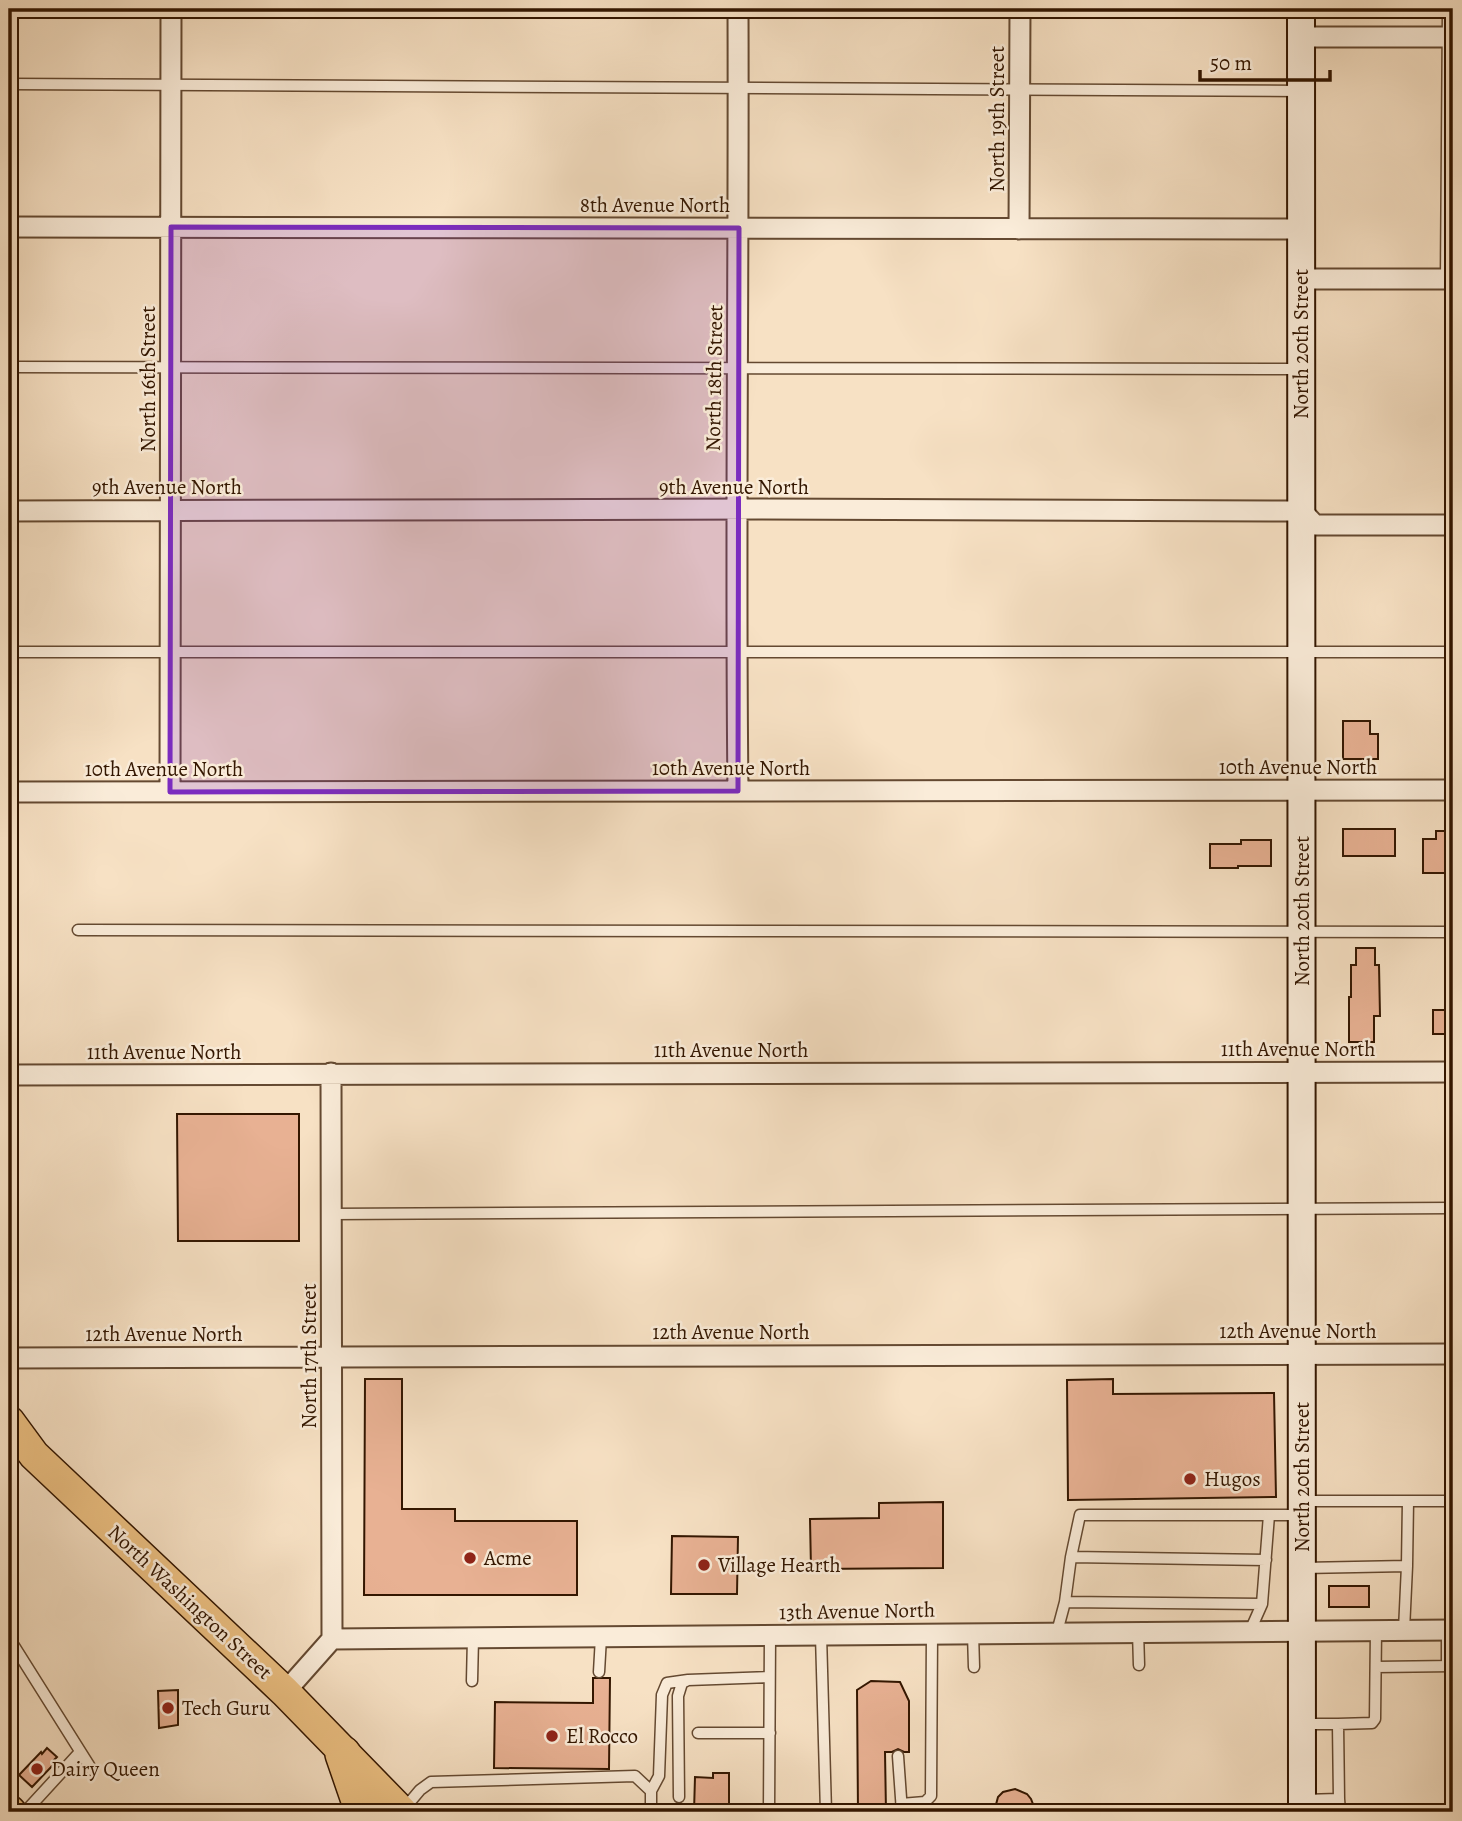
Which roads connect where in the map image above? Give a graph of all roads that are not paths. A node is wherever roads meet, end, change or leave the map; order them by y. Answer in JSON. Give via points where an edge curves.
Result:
{"nodes":[{"id":1,"x":171,"y":9,"type":"edge"},
{"id":2,"x":738,"y":9,"type":"edge"},
{"id":3,"x":1020,"y":9,"type":"edge"},
{"id":4,"x":1301,"y":9,"type":"edge"},
{"id":5,"x":1448,"y":9,"type":"edge"},
{"id":6,"x":1301,"y":37,"type":"junction"},
{"id":7,"x":1450,"y":37,"type":"edge"},
{"id":8,"x":9,"y":84,"type":"edge"},
{"id":9,"x":171,"y":85,"type":"junction"},
{"id":10,"x":738,"y":88,"type":"junction"},
{"id":11,"x":1020,"y":89,"type":"junction"},
{"id":12,"x":1301,"y":91,"type":"junction"},
{"id":13,"x":1450,"y":152,"type":"edge"},
{"id":14,"x":9,"y":227,"type":"edge"},
{"id":15,"x":171,"y":227,"type":"junction"},
{"id":16,"x":739,"y":228,"type":"junction"},
{"id":17,"x":1019,"y":229,"type":"junction"},
{"id":18,"x":1301,"y":229,"type":"junction"},
{"id":19,"x":1301,"y":279,"type":"junction"},
{"id":20,"x":1450,"y":279,"type":"edge"},
{"id":21,"x":9,"y":367,"type":"edge"},
{"id":22,"x":171,"y":368,"type":"junction"},
{"id":23,"x":737,"y":368,"type":"junction"},
{"id":24,"x":1301,"y":369,"type":"junction"},
{"id":25,"x":736,"y":509,"type":"junction"},
{"id":26,"x":171,"y":510,"type":"junction"},
{"id":27,"x":9,"y":511,"type":"edge"},
{"id":28,"x":1302,"y":511,"type":"junction"},
{"id":29,"x":1453,"y":525,"type":"edge"},
{"id":30,"x":9,"y":652,"type":"edge"},
{"id":31,"x":170,"y":652,"type":"junction"},
{"id":32,"x":737,"y":652,"type":"junction"},
{"id":33,"x":1302,"y":652,"type":"junction"},
{"id":34,"x":1453,"y":652,"type":"edge"},
{"id":35,"x":1302,"y":790,"type":"junction"},
{"id":36,"x":1453,"y":790,"type":"edge"},
{"id":37,"x":738,"y":791,"type":"junction"},
{"id":38,"x":9,"y":792,"type":"edge"},
{"id":39,"x":170,"y":792,"type":"junction"},
{"id":40,"x":78,"y":930,"type":"dead end"},
{"id":41,"x":1302,"y":932,"type":"junction"},
{"id":42,"x":1453,"y":932,"type":"edge"},
{"id":43,"x":1303,"y":1071,"type":"junction"},
{"id":44,"x":1453,"y":1072,"type":"edge"},
{"id":45,"x":331,"y":1073,"type":"junction"},
{"id":46,"x":9,"y":1075,"type":"edge"},
{"id":47,"x":1302,"y":1208,"type":"junction"},
{"id":48,"x":1453,"y":1208,"type":"edge"},
{"id":49,"x":331,"y":1214,"type":"junction"},
{"id":50,"x":1302,"y":1354,"type":"junction"},
{"id":51,"x":1453,"y":1354,"type":"edge"},
{"id":52,"x":331,"y":1356,"type":"junction"},
{"id":53,"x":9,"y":1358,"type":"edge"},
{"id":54,"x":9,"y":1421,"type":"edge"},
{"id":55,"x":1408,"y":1501,"type":"junction"},
{"id":56,"x":1453,"y":1501,"type":"edge"},
{"id":57,"x":1303,"y":1508,"type":"junction"},
{"id":58,"x":1269,"y":1515,"type":"junction"},
{"id":59,"x":1071,"y":1557,"type":"junction"},
{"id":60,"x":1266,"y":1560,"type":"junction"},
{"id":61,"x":1407,"y":1566,"type":"junction"},
{"id":62,"x":1303,"y":1568,"type":"junction"},
{"id":63,"x":1065,"y":1602,"type":"junction"},
{"id":64,"x":1262,"y":1604,"type":"junction"},
{"id":65,"x":1303,"y":1630,"type":"junction"},
{"id":66,"x":1376,"y":1630,"type":"junction"},
{"id":67,"x":1404,"y":1630,"type":"junction"},
{"id":68,"x":1450,"y":1630,"type":"edge"},
{"id":69,"x":1139,"y":1631,"type":"junction"},
{"id":70,"x":1250,"y":1631,"type":"junction"},
{"id":71,"x":1057,"y":1632,"type":"junction"},
{"id":72,"x":932,"y":1633,"type":"junction"},
{"id":73,"x":974,"y":1633,"type":"junction"},
{"id":74,"x":821,"y":1634,"type":"junction"},
{"id":75,"x":770,"y":1635,"type":"junction"},
{"id":76,"x":601,"y":1637,"type":"junction"},
{"id":77,"x":9,"y":1638,"type":"edge"},
{"id":78,"x":473,"y":1638,"type":"junction"},
{"id":79,"x":332,"y":1639,"type":"junction"},
{"id":80,"x":1139,"y":1665,"type":"dead end"},
{"id":81,"x":1450,"y":1666,"type":"edge"},
{"id":82,"x":974,"y":1667,"type":"dead end"},
{"id":83,"x":1376,"y":1667,"type":"junction"},
{"id":84,"x":599,"y":1672,"type":"dead end"},
{"id":85,"x":769,"y":1677,"type":"junction"},
{"id":86,"x":688,"y":1680,"type":"junction"},
{"id":87,"x":472,"y":1681,"type":"dead end"},
{"id":88,"x":285,"y":1692,"type":"junction"},
{"id":89,"x":1303,"y":1724,"type":"junction"},
{"id":90,"x":1338,"y":1724,"type":"junction"},
{"id":91,"x":698,"y":1733,"type":"dead end"},
{"id":92,"x":770,"y":1733,"type":"junction"},
{"id":93,"x":80,"y":1752,"type":"junction"},
{"id":94,"x":344,"y":1754,"type":"junction"},
{"id":95,"x":898,"y":1756,"type":"dead end"},
{"id":96,"x":92,"y":1770,"type":"dead end"},
{"id":97,"x":651,"y":1791,"type":"junction"},
{"id":98,"x":679,"y":1797,"type":"dead end"},
{"id":99,"x":1339,"y":1799,"type":"junction"},
{"id":100,"x":1302,"y":1806,"type":"edge"},
{"id":101,"x":902,"y":1808,"type":"edge"},
{"id":102,"x":24,"y":1812,"type":"edge"},
{"id":103,"x":363,"y":1812,"type":"edge"},
{"id":104,"x":401,"y":1812,"type":"edge"},
{"id":105,"x":651,"y":1812,"type":"edge"},
{"id":106,"x":769,"y":1812,"type":"edge"},
{"id":107,"x":826,"y":1812,"type":"edge"},
{"id":108,"x":1339,"y":1812,"type":"edge"}],
"edges":[{"from":1,"to":9,"type":"street","name":"North 16th Street"},
{"from":2,"to":10,"type":"street","name":"North 18th Street"},
{"from":3,"to":11,"type":"street","name":"North 19th Street"},
{"from":4,"to":6,"type":"street","name":"North 20th Street"},
{"from":5,"to":7,"type":"lane"},
{"from":6,"to":7,"type":"street"},
{"from":6,"to":12,"type":"street","name":"North 20th Street"},
{"from":7,"to":13,"type":"lane"},
{"from":8,"to":9,"type":"lane"},
{"from":9,"to":10,"type":"lane"},
{"from":9,"to":15,"type":"street","name":"North 16th Street"},
{"from":10,"to":11,"type":"lane"},
{"from":10,"to":16,"type":"street","name":"North 18th Street"},
{"from":11,"to":12,"type":"lane"},
{"from":11,"to":17,"type":"street","name":"North 19th Street"},
{"from":12,"to":18,"type":"street","name":"North 20th Street"},
{"from":13,"to":20,"type":"lane"},
{"from":14,"to":15,"type":"street","name":"8th Avenue North"},
{"from":15,"to":16,"type":"street","name":"8th Avenue North"},
{"from":15,"to":22,"type":"street","name":"North 16th Street"},
{"from":16,"to":17,"type":"street","name":"8th Avenue North"},
{"from":16,"to":23,"type":"street","name":"North 18th Street"},
{"from":17,"to":18,"type":"street","name":"8th Avenue North"},
{"from":18,"to":19,"type":"street","name":"North 20th Street"},
{"from":19,"to":20,"type":"street"},
{"from":19,"to":24,"type":"street","name":"North 20th Street"},
{"from":21,"to":22,"type":"lane"},
{"from":22,"to":23,"type":"lane"},
{"from":22,"to":26,"type":"street","name":"North 16th Street"},
{"from":23,"to":24,"type":"lane"},
{"from":23,"to":25,"type":"street","name":"North 18th Street"},
{"from":24,"to":28,"type":"street","name":"North 20th Street"},
{"from":25,"to":26,"type":"street","name":"9th Avenue North"},
{"from":25,"to":28,"type":"street","name":"9th Avenue North"},
{"from":25,"to":32,"type":"street","name":"North 18th Street"},
{"from":26,"to":27,"type":"street","name":"9th Avenue North"},
{"from":26,"to":31,"type":"street","name":"North 16th Street"},
{"from":28,"to":29,"type":"street","name":"9th Avenue North","via":[[1315,525]]},
{"from":28,"to":33,"type":"street","name":"North 20th Street"},
{"from":30,"to":31,"type":"lane"},
{"from":31,"to":32,"type":"lane"},
{"from":31,"to":39,"type":"street","name":"North 16th Street"},
{"from":32,"to":33,"type":"lane"},
{"from":32,"to":37,"type":"street","name":"North 18th Street"},
{"from":33,"to":34,"type":"lane"},
{"from":33,"to":35,"type":"street","name":"North 20th Street"},
{"from":35,"to":36,"type":"street","name":"10th Avenue North"},
{"from":35,"to":37,"type":"street","name":"10th Avenue North"},
{"from":35,"to":41,"type":"street","name":"North 20th Street"},
{"from":37,"to":39,"type":"street","name":"10th Avenue North"},
{"from":38,"to":39,"type":"street","name":"10th Avenue North"},
{"from":40,"to":41,"type":"lane"},
{"from":41,"to":42,"type":"lane"},
{"from":41,"to":43,"type":"street","name":"North 20th Street"},
{"from":43,"to":44,"type":"street","name":"11th Avenue North"},
{"from":43,"to":45,"type":"street","name":"11th Avenue North"},
{"from":43,"to":47,"type":"street","name":"North 20th Street"},
{"from":45,"to":46,"type":"street","name":"11th Avenue North"},
{"from":45,"to":49,"type":"street","name":"North 17th Street"},
{"from":47,"to":48,"type":"lane"},
{"from":47,"to":49,"type":"lane"},
{"from":47,"to":50,"type":"street","name":"North 20th Street"},
{"from":49,"to":52,"type":"street","name":"North 17th Street"},
{"from":50,"to":51,"type":"street","name":"12th Avenue North"},
{"from":50,"to":52,"type":"street","name":"12th Avenue North"},
{"from":50,"to":57,"type":"street","name":"North 20th Street"},
{"from":52,"to":53,"type":"street","name":"12th Avenue North"},
{"from":52,"to":79,"type":"street","name":"North 17th Street"},
{"from":54,"to":88,"type":"main road","name":"North Washington Street","via":[[34,1455]]},
{"from":55,"to":56,"type":"lane"},
{"from":55,"to":57,"type":"lane"},
{"from":55,"to":61,"type":"lane"},
{"from":57,"to":58,"type":"lane"},
{"from":57,"to":62,"type":"street","name":"North 20th Street"},
{"from":58,"to":59,"type":"lane","via":[[1080,1515]]},
{"from":58,"to":60,"type":"lane"},
{"from":59,"to":60,"type":"lane"},
{"from":59,"to":63,"type":"lane"},
{"from":60,"to":64,"type":"lane"},
{"from":61,"to":62,"type":"lane"},
{"from":61,"to":67,"type":"lane"},
{"from":62,"to":65,"type":"street","name":"North 20th Street"},
{"from":63,"to":64,"type":"lane"},
{"from":63,"to":71,"type":"lane"},
{"from":64,"to":70,"type":"lane"},
{"from":65,"to":66,"type":"street","name":"13th Avenue North"},
{"from":65,"to":70,"type":"street","name":"13th Avenue North"},
{"from":65,"to":89,"type":"street","name":"North 20th Street"},
{"from":66,"to":67,"type":"street","name":"13th Avenue North"},
{"from":66,"to":83,"type":"lane"},
{"from":67,"to":68,"type":"street","name":"13th Avenue North"},
{"from":68,"to":81,"type":"lane"},
{"from":69,"to":70,"type":"street","name":"13th Avenue North"},
{"from":69,"to":71,"type":"street","name":"13th Avenue North"},
{"from":69,"to":80,"type":"lane"},
{"from":71,"to":73,"type":"street","name":"13th Avenue North"},
{"from":72,"to":73,"type":"street","name":"13th Avenue North"},
{"from":72,"to":74,"type":"street","name":"13th Avenue North"},
{"from":72,"to":101,"type":"lane","via":[[931,1796]]},
{"from":73,"to":82,"type":"lane"},
{"from":74,"to":75,"type":"street","name":"13th Avenue North"},
{"from":74,"to":107,"type":"lane"},
{"from":75,"to":76,"type":"street","name":"13th Avenue North"},
{"from":75,"to":85,"type":"lane"},
{"from":76,"to":78,"type":"street","name":"13th Avenue North"},
{"from":76,"to":84,"type":"lane"},
{"from":77,"to":93,"type":"lane"},
{"from":78,"to":79,"type":"street","name":"13th Avenue North"},
{"from":78,"to":87,"type":"lane"},
{"from":79,"to":88,"type":"street"},
{"from":81,"to":83,"type":"lane"},
{"from":83,"to":90,"type":"lane","via":[[1375,1719],[1372,1723]]},
{"from":85,"to":86,"type":"lane"},
{"from":85,"to":92,"type":"lane"},
{"from":86,"to":97,"type":"lane","via":[[667,1683],[662,1695],[659,1776]]},
{"from":86,"to":98,"type":"lane","via":[[678,1696]]},
{"from":88,"to":94,"type":"main road","name":"North Washington Street"},
{"from":89,"to":90,"type":"lane"},
{"from":89,"to":100,"type":"street","name":"North 20th Street"},
{"from":90,"to":99,"type":"lane"},
{"from":91,"to":92,"type":"lane"},
{"from":92,"to":106,"type":"lane"},
{"from":93,"to":96,"type":"lane"},
{"from":93,"to":102,"type":"lane"},
{"from":94,"to":103,"type":"highway"},
{"from":94,"to":104,"type":"main road","name":"North Washington Street"},
{"from":95,"to":101,"type":"lane"},
{"from":97,"to":104,"type":"lane","via":[[635,1776],[431,1782]]},
{"from":97,"to":105,"type":"lane"},
{"from":99,"to":100,"type":"lane"},
{"from":99,"to":108,"type":"lane"}]}
